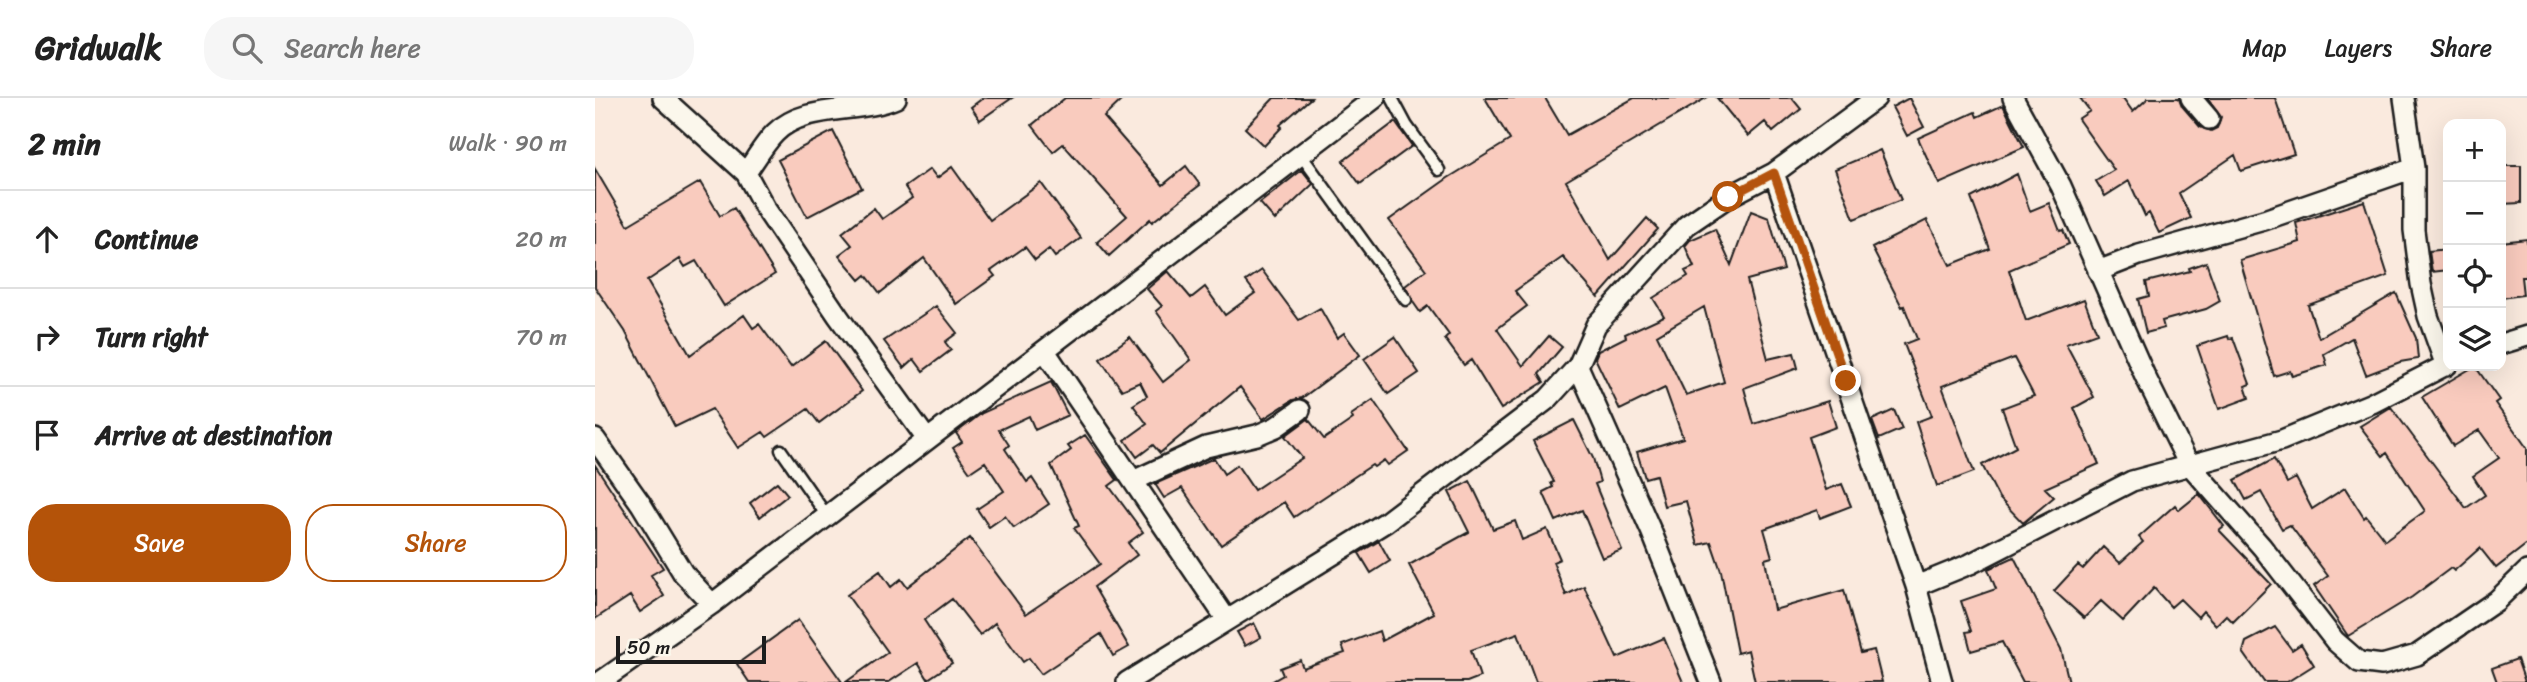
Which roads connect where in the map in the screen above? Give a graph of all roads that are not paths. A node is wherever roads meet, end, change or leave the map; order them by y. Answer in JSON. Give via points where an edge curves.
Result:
{"nodes":[{"id":1,"x":663,"y":98,"type":"edge"},
{"id":2,"x":896,"y":98,"type":"edge"},
{"id":3,"x":1375,"y":98,"type":"edge"},
{"id":4,"x":1392,"y":98,"type":"edge"},
{"id":5,"x":1876,"y":98,"type":"edge"},
{"id":6,"x":2013,"y":98,"type":"edge"},
{"id":7,"x":2191,"y":98,"type":"edge"},
{"id":8,"x":2404,"y":98,"type":"edge"},
{"id":9,"x":2209,"y":119,"type":"dead end"},
{"id":10,"x":1301,"y":155,"type":"junction"},
{"id":11,"x":2414,"y":168,"type":"junction"},
{"id":12,"x":1439,"y":170,"type":"dead end"},
{"id":13,"x":745,"y":173,"type":"junction"},
{"id":14,"x":1774,"y":173,"type":"junction"},
{"id":15,"x":2098,"y":271,"type":"junction"},
{"id":16,"x":1406,"y":300,"type":"dead end"},
{"id":17,"x":2527,"y":336,"type":"edge"},
{"id":18,"x":2506,"y":342,"type":"edge"},
{"id":19,"x":1045,"y":351,"type":"junction"},
{"id":20,"x":2443,"y":353,"type":"edge"},
{"id":21,"x":1578,"y":366,"type":"junction"},
{"id":22,"x":2443,"y":367,"type":"edge"},
{"id":23,"x":1300,"y":410,"type":"dead end"},
{"id":24,"x":926,"y":438,"type":"junction"},
{"id":25,"x":595,"y":439,"type":"edge"},
{"id":26,"x":781,"y":450,"type":"dead end"},
{"id":27,"x":2188,"y":464,"type":"junction"},
{"id":28,"x":1133,"y":481,"type":"junction"},
{"id":29,"x":827,"y":516,"type":"junction"},
{"id":30,"x":2527,"y":571,"type":"edge"},
{"id":31,"x":1916,"y":586,"type":"junction"},
{"id":32,"x":712,"y":604,"type":"junction"},
{"id":33,"x":1227,"y":620,"type":"junction"},
{"id":34,"x":600,"y":682,"type":"edge"},
{"id":35,"x":1127,"y":682,"type":"edge"},
{"id":36,"x":1711,"y":682,"type":"edge"},
{"id":37,"x":1942,"y":682,"type":"edge"}],
"edges":[{"from":1,"to":13,"type":"street"},
{"from":2,"to":13,"type":"street","via":[[878,106],[807,116],[776,131]]},
{"from":3,"to":10,"type":"street"},
{"from":4,"to":12,"type":"lane"},
{"from":5,"to":14,"type":"street"},
{"from":6,"to":15,"type":"street","via":[[2061,186]]},
{"from":7,"to":9,"type":"street"},
{"from":8,"to":11,"type":"street"},
{"from":10,"to":16,"type":"lane"},
{"from":10,"to":19,"type":"street"},
{"from":11,"to":15,"type":"street"},
{"from":11,"to":20,"type":"street","via":[[2414,230],[2421,284]]},
{"from":13,"to":24,"type":"street","via":[[838,316]]},
{"from":14,"to":21,"type":"street","via":[[1687,225],[1596,325]]},
{"from":14,"to":31,"type":"street"},
{"from":15,"to":27,"type":"street"},
{"from":17,"to":18,"type":"street"},
{"from":19,"to":24,"type":"street"},
{"from":19,"to":28,"type":"street"},
{"from":21,"to":33,"type":"street","via":[[1548,399],[1386,522]]},
{"from":21,"to":36,"type":"street"},
{"from":22,"to":27,"type":"street","via":[[2282,440],[2214,461]]},
{"from":23,"to":28,"type":"street","via":[[1276,427],[1206,447]]},
{"from":24,"to":29,"type":"street"},
{"from":25,"to":32,"type":"street","via":[[683,573]]},
{"from":26,"to":29,"type":"lane"},
{"from":27,"to":30,"type":"street","via":[[2262,547],[2335,641],[2359,662],[2382,665],[2417,655],[2496,601]]},
{"from":27,"to":31,"type":"street","via":[[2132,481],[1970,564]]},
{"from":28,"to":33,"type":"street"},
{"from":29,"to":32,"type":"street"},
{"from":31,"to":37,"type":"street"},
{"from":32,"to":34,"type":"street"},
{"from":33,"to":35,"type":"street"}]}
